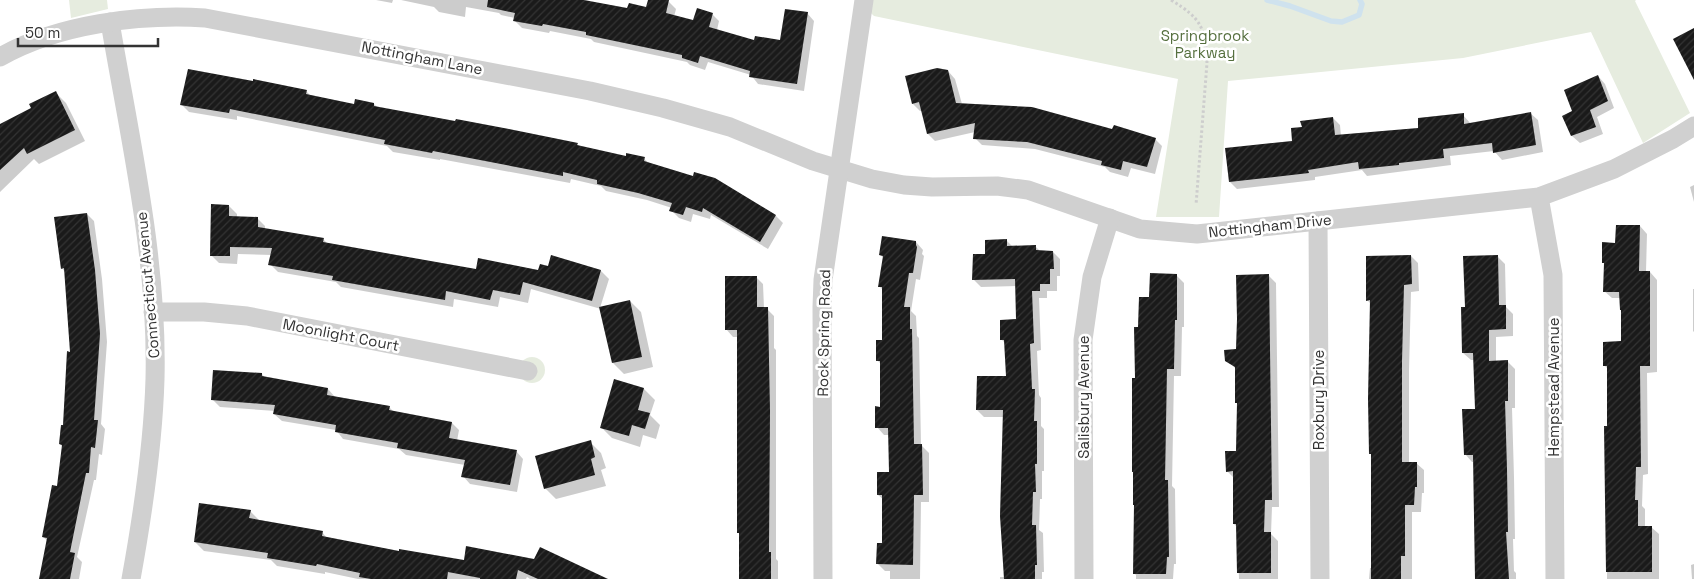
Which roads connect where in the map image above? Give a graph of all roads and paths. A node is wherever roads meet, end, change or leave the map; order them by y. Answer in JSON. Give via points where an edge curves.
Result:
{"nodes":[{"id":1,"x":864,"y":0,"type":"edge"},
{"id":2,"x":1171,"y":0,"type":"edge"},
{"id":3,"x":110,"y":22,"type":"junction"},
{"id":4,"x":0,"y":57,"type":"edge"},
{"id":5,"x":1694,"y":126,"type":"edge"},
{"id":6,"x":838,"y":170,"type":"junction"},
{"id":7,"x":1539,"y":197,"type":"junction"},
{"id":8,"x":1196,"y":205,"type":"dead end"},
{"id":9,"x":1110,"y":218,"type":"junction"},
{"id":10,"x":1318,"y":221,"type":"junction"},
{"id":11,"x":153,"y":312,"type":"junction"},
{"id":12,"x":528,"y":371,"type":"dead end"},
{"id":13,"x":131,"y":579,"type":"edge"},
{"id":14,"x":823,"y":579,"type":"edge"},
{"id":15,"x":1084,"y":579,"type":"edge"},
{"id":16,"x":1320,"y":579,"type":"edge"},
{"id":17,"x":1555,"y":579,"type":"edge"}],
"edges":[{"from":1,"to":6,"type":"street","name":"Rock Spring Road"},
{"from":2,"to":8,"type":"path","via":[[1189,11],[1201,25],[1206,42]]},
{"from":3,"to":4,"type":"street","name":"Nottingham Lane","via":[[58,34]]},
{"from":3,"to":6,"type":"street","name":"Nottingham Lane","via":[[143,17],[205,18],[590,91],[730,127]]},
{"from":3,"to":11,"type":"street","name":"Connecticut Avenue","via":[[142,208]]},
{"from":5,"to":7,"type":"street","name":"Nottingham Drive","via":[[1614,169]]},
{"from":6,"to":9,"type":"street","name":"Nottingham Drive","via":[[904,185],[997,186],[1028,190]]},
{"from":6,"to":14,"type":"street","name":"Rock Spring Road","via":[[822,307]]},
{"from":7,"to":10,"type":"street","name":"Nottingham Drive"},
{"from":7,"to":17,"type":"street","name":"Hempstead Avenue","via":[[1553,275]]},
{"from":9,"to":10,"type":"street","name":"Nottingham Drive","via":[[1140,229],[1197,234]]},
{"from":9,"to":15,"type":"street","name":"Salisbury Avenue","via":[[1086,308]]},
{"from":10,"to":16,"type":"street","name":"Roxbury Drive"},
{"from":11,"to":12,"type":"street","name":"Moonlight Court","via":[[247,316]]},
{"from":11,"to":13,"type":"street","name":"Connecticut Avenue","via":[[155,378],[152,433]]}]}
